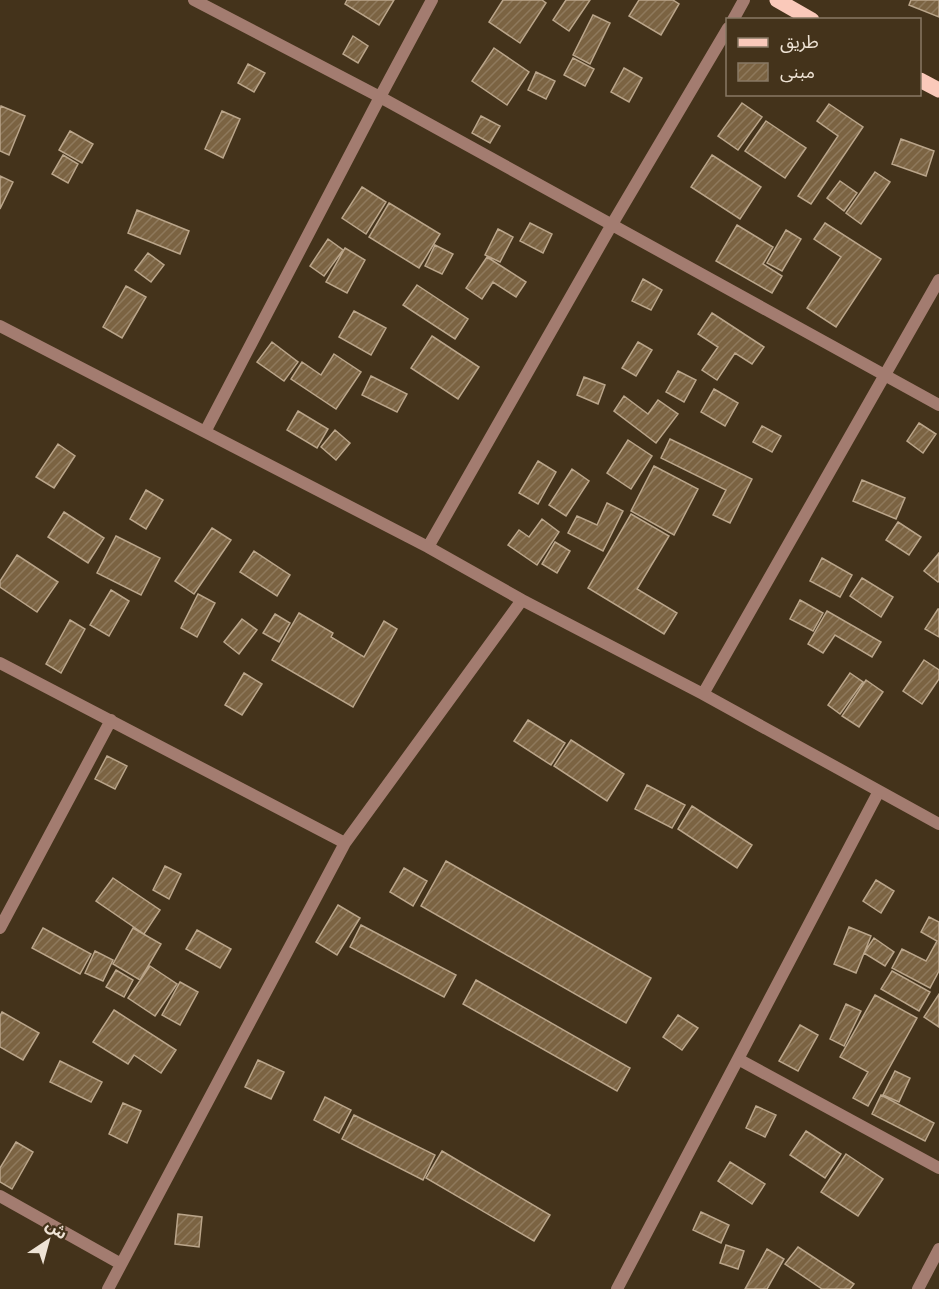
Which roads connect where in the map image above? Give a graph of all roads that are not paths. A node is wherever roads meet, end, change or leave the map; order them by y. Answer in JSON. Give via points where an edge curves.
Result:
{"nodes":[{"id":1,"x":194,"y":0,"type":"edge"},
{"id":2,"x":432,"y":0,"type":"edge"},
{"id":3,"x":744,"y":0,"type":"edge"},
{"id":4,"x":777,"y":0,"type":"edge"},
{"id":5,"x":734,"y":18,"type":"edge"},
{"id":6,"x":808,"y":18,"type":"edge"},
{"id":7,"x":726,"y":31,"type":"edge"},
{"id":8,"x":921,"y":81,"type":"edge"},
{"id":9,"x":939,"y":90,"type":"edge"},
{"id":10,"x":380,"y":97,"type":"junction"},
{"id":11,"x":611,"y":226,"type":"junction"},
{"id":12,"x":939,"y":280,"type":"edge"},
{"id":13,"x":0,"y":326,"type":"edge"},
{"id":14,"x":884,"y":376,"type":"junction"},
{"id":15,"x":939,"y":405,"type":"edge"},
{"id":16,"x":205,"y":432,"type":"junction"},
{"id":17,"x":428,"y":547,"type":"junction"},
{"id":18,"x":522,"y":600,"type":"junction"},
{"id":19,"x":0,"y":663,"type":"edge"},
{"id":20,"x":703,"y":694,"type":"junction"},
{"id":21,"x":111,"y":720,"type":"junction"},
{"id":22,"x":879,"y":791,"type":"junction"},
{"id":23,"x":939,"y":824,"type":"edge"},
{"id":24,"x":345,"y":843,"type":"junction"},
{"id":25,"x":2,"y":920,"type":"edge"},
{"id":26,"x":738,"y":1059,"type":"junction"},
{"id":27,"x":939,"y":1168,"type":"edge"},
{"id":28,"x":0,"y":1196,"type":"edge"},
{"id":29,"x":939,"y":1249,"type":"edge"},
{"id":30,"x":121,"y":1264,"type":"junction"},
{"id":31,"x":108,"y":1289,"type":"edge"},
{"id":32,"x":617,"y":1289,"type":"edge"},
{"id":33,"x":918,"y":1289,"type":"edge"}],
"edges":[{"from":1,"to":10,"type":"street"},
{"from":2,"to":10,"type":"street"},
{"from":3,"to":5,"type":"street"},
{"from":4,"to":6,"type":"main road"},
{"from":7,"to":11,"type":"street"},
{"from":8,"to":9,"type":"main road"},
{"from":10,"to":11,"type":"street"},
{"from":10,"to":16,"type":"street"},
{"from":11,"to":14,"type":"street"},
{"from":11,"to":17,"type":"street"},
{"from":12,"to":14,"type":"street"},
{"from":13,"to":16,"type":"street"},
{"from":14,"to":15,"type":"street"},
{"from":14,"to":20,"type":"street"},
{"from":16,"to":17,"type":"street"},
{"from":17,"to":18,"type":"street"},
{"from":18,"to":20,"type":"street"},
{"from":18,"to":24,"type":"street"},
{"from":19,"to":21,"type":"street"},
{"from":20,"to":22,"type":"street"},
{"from":21,"to":24,"type":"street"},
{"from":21,"to":25,"type":"street"},
{"from":22,"to":23,"type":"street"},
{"from":22,"to":26,"type":"street"},
{"from":24,"to":30,"type":"street"},
{"from":26,"to":27,"type":"street"},
{"from":26,"to":32,"type":"street"},
{"from":28,"to":30,"type":"street"},
{"from":29,"to":33,"type":"street"},
{"from":30,"to":31,"type":"street"}]}
